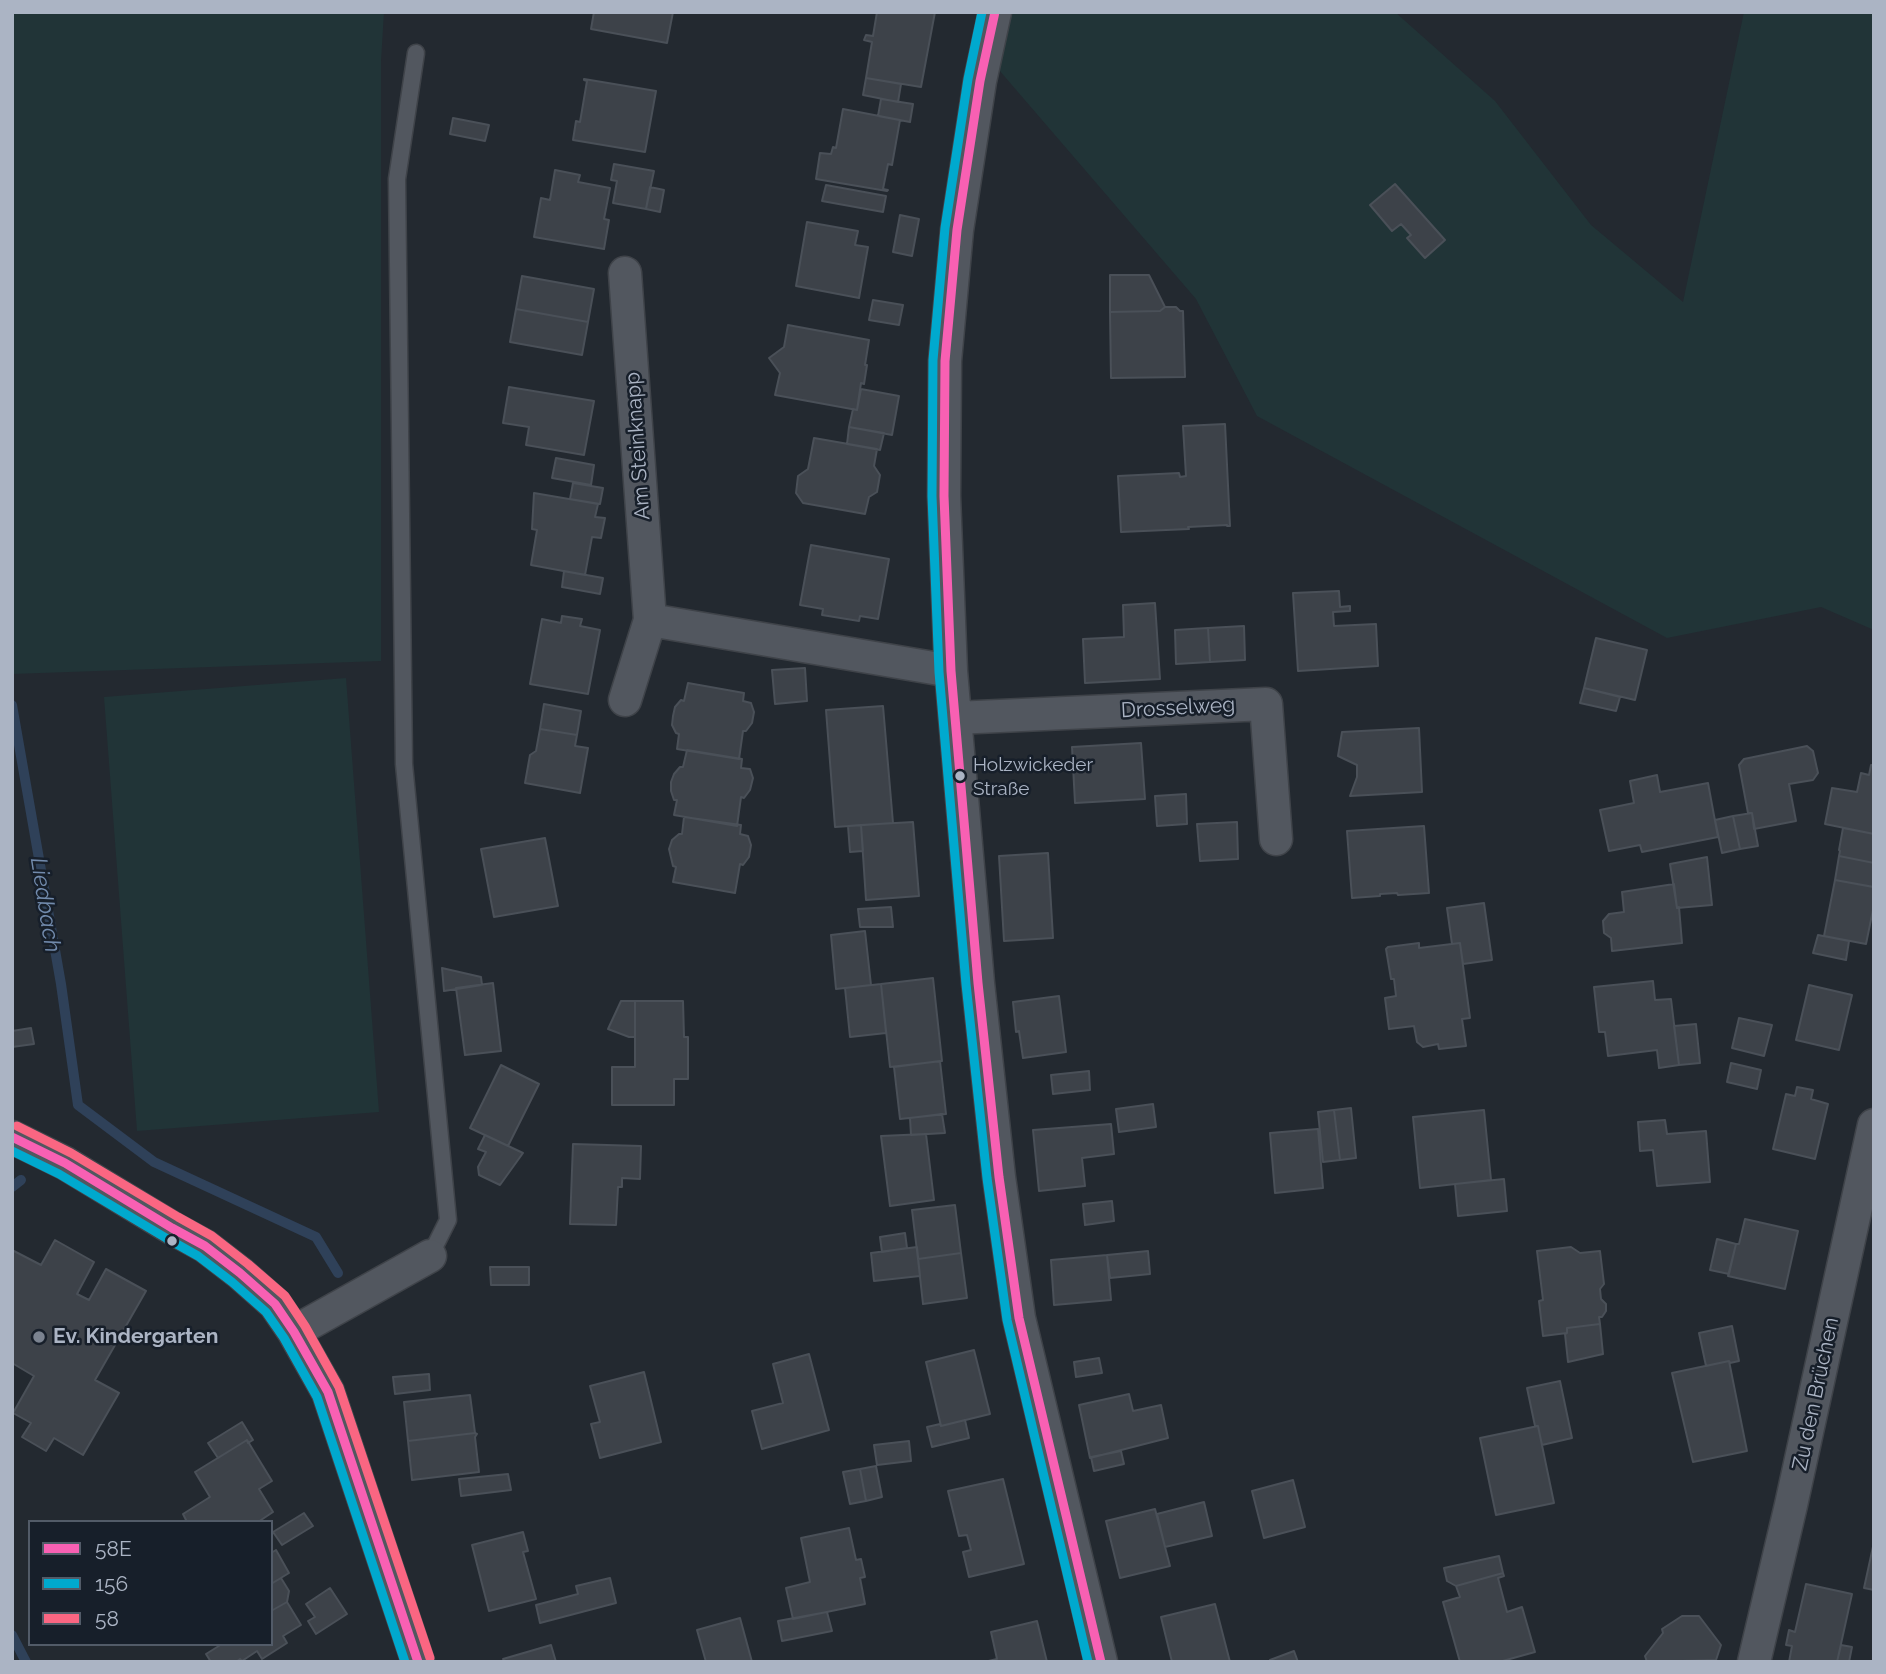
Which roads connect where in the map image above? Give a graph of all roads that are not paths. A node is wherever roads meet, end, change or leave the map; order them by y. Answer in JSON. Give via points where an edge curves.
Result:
{"nodes":[{"id":1,"x":995,"y":12,"type":"edge"},
{"id":2,"x":416,"y":53,"type":"dead end"},
{"id":3,"x":625,"y":273,"type":"dead end"},
{"id":4,"x":650,"y":620,"type":"junction"},
{"id":5,"x":951,"y":671,"type":"junction"},
{"id":6,"x":625,"y":700,"type":"dead end"},
{"id":7,"x":955,"y":718,"type":"junction"},
{"id":8,"x":1276,"y":839,"type":"dead end"},
{"id":9,"x":1874,"y":1125,"type":"edge"},
{"id":10,"x":12,"y":1137,"type":"edge"},
{"id":11,"x":430,"y":1256,"type":"joint"},
{"id":12,"x":294,"y":1332,"type":"junction"},
{"id":13,"x":418,"y":1662,"type":"edge"},
{"id":14,"x":1101,"y":1662,"type":"edge"},
{"id":15,"x":1754,"y":1662,"type":"edge"}],
"edges":[{"from":1,"to":5,"type":"street","via":[[957,230],[945,361],[944,496]]},
{"from":2,"to":11,"type":"lane","via":[[397,179],[400,526],[404,764],[448,1220]]},
{"from":3,"to":4,"type":"street","name":"Am Steinknapp"},
{"from":4,"to":5,"type":"street"},
{"from":4,"to":6,"type":"street","name":"Am Steinknapp"},
{"from":5,"to":7,"type":"street"},
{"from":7,"to":8,"type":"street","name":"Drosselweg","via":[[1266,704]]},
{"from":7,"to":14,"type":"street","via":[[978,983],[1019,1318]]},
{"from":9,"to":15,"type":"street","name":"Zu den Brüchen"},
{"from":10,"to":12,"type":"street","via":[[205,1246],[275,1304]]},
{"from":11,"to":12,"type":"street"},
{"from":12,"to":13,"type":"street","via":[[328,1392]]}]}
